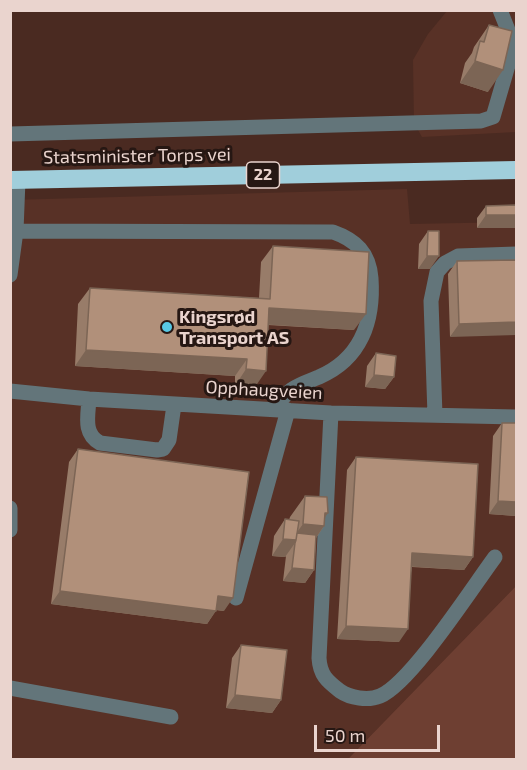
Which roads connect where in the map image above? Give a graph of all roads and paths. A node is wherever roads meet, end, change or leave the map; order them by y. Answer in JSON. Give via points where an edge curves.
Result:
{"nodes":[{"id":1,"x":500,"y":10,"type":"edge"},
{"id":2,"x":515,"y":45,"type":"edge"},
{"id":3,"x":10,"y":134,"type":"edge"},
{"id":4,"x":516,"y":171,"type":"edge"},
{"id":5,"x":14,"y":180,"type":"edge"},
{"id":6,"x":13,"y":231,"type":"edge"},
{"id":7,"x":516,"y":254,"type":"edge"},
{"id":8,"x":10,"y":275,"type":"edge"},
{"id":9,"x":10,"y":391,"type":"edge"},
{"id":10,"x":89,"y":399,"type":"junction"},
{"id":11,"x":174,"y":405,"type":"junction"},
{"id":12,"x":282,"y":409,"type":"junction"},
{"id":13,"x":332,"y":414,"type":"junction"},
{"id":14,"x":435,"y":415,"type":"junction"},
{"id":15,"x":516,"y":417,"type":"edge"},
{"id":16,"x":10,"y":508,"type":"edge"},
{"id":17,"x":10,"y":530,"type":"edge"},
{"id":18,"x":495,"y":557,"type":"dead end"},
{"id":19,"x":236,"y":598,"type":"edge"},
{"id":20,"x":10,"y":688,"type":"edge"},
{"id":21,"x":171,"y":717,"type":"dead end"}],
"edges":[{"from":1,"to":2,"type":"street"},
{"from":2,"to":3,"type":"street","via":[[499,106],[493,117],[481,121]]},
{"from":4,"to":5,"type":"highway","name":"Statsminister Torps vei","number":"22"},
{"from":5,"to":6,"type":"street"},
{"from":6,"to":8,"type":"street"},
{"from":6,"to":12,"type":"street","via":[[333,232],[350,238],[368,260],[371,277],[371,312],[364,336],[340,366],[283,394]]},
{"from":7,"to":14,"type":"street","via":[[458,256],[437,272],[431,301]]},
{"from":9,"to":10,"type":"street","name":"Opphaugveien"},
{"from":10,"to":11,"type":"street","name":"Opphaugveien"},
{"from":10,"to":11,"type":"street","via":[[88,429],[94,440],[157,450],[163,449],[169,440]]},
{"from":11,"to":12,"type":"street","name":"Opphaugveien"},
{"from":12,"to":13,"type":"street","name":"Opphaugveien"},
{"from":12,"to":19,"type":"street"},
{"from":13,"to":14,"type":"street","name":"Opphaugveien"},
{"from":13,"to":18,"type":"street","via":[[319,658],[320,671],[328,682],[358,698],[379,697],[396,686]]},
{"from":14,"to":15,"type":"street","name":"Opphaugveien"},
{"from":16,"to":17,"type":"street"},
{"from":20,"to":21,"type":"street"}]}
